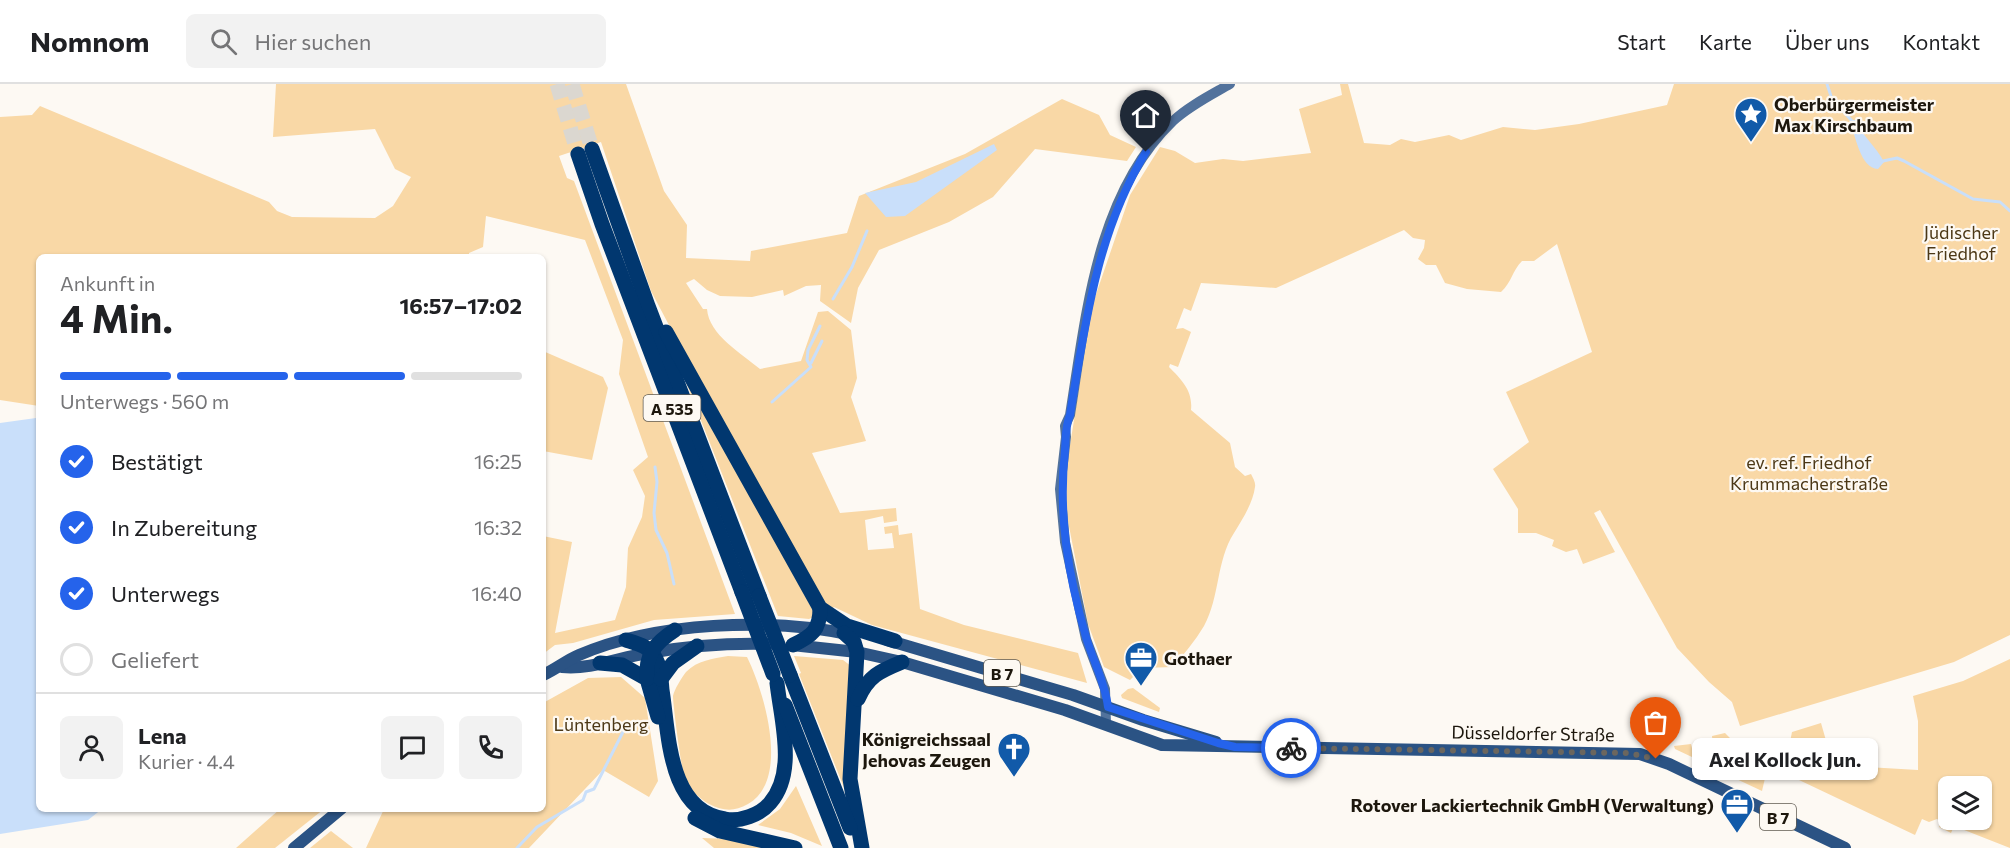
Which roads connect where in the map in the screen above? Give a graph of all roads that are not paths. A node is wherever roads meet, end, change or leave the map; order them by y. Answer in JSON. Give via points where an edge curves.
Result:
{"nodes":[{"id":1,"x":1230,"y":84,"type":"edge"},
{"id":2,"x":648,"y":306,"type":"junction"},
{"id":3,"x":820,"y":608,"type":"junction"},
{"id":4,"x":817,"y":629,"type":"junction"},
{"id":5,"x":675,"y":630,"type":"junction"},
{"id":6,"x":844,"y":633,"type":"junction"},
{"id":7,"x":627,"y":640,"type":"junction"},
{"id":8,"x":895,"y":641,"type":"junction"},
{"id":9,"x":793,"y":645,"type":"junction"},
{"id":10,"x":697,"y":646,"type":"junction"},
{"id":11,"x":651,"y":652,"type":"junction"},
{"id":12,"x":857,"y":652,"type":"junction"},
{"id":13,"x":902,"y":662,"type":"junction"},
{"id":14,"x":600,"y":663,"type":"junction"},
{"id":15,"x":562,"y":667,"type":"junction"},
{"id":16,"x":546,"y":674,"type":"edge"},
{"id":17,"x":780,"y":677,"type":"junction"},
{"id":18,"x":654,"y":679,"type":"junction"},
{"id":19,"x":1108,"y":707,"type":"junction"},
{"id":20,"x":854,"y":710,"type":"junction"},
{"id":21,"x":1106,"y":725,"type":"junction"},
{"id":22,"x":1235,"y":747,"type":"junction"},
{"id":23,"x":337,"y":812,"type":"edge"},
{"id":24,"x":294,"y":848,"type":"edge"},
{"id":25,"x":795,"y":848,"type":"edge"},
{"id":26,"x":841,"y":848,"type":"edge"},
{"id":27,"x":857,"y":848,"type":"edge"},
{"id":28,"x":862,"y":848,"type":"edge"},
{"id":29,"x":1845,"y":848,"type":"edge"}],
"edges":[{"from":1,"to":19,"type":"street","via":[[1178,117],[1146,152],[1107,235],[1083,326],[1065,426],[1060,489],[1065,542],[1077,600]]},
{"from":2,"to":3,"type":"highway"},
{"from":2,"to":17,"type":"highway","number":"A 535","bridge":true,"via":[[759,596]]},
{"from":2,"to":17,"type":"highway","number":"A 535","bridge":true,"via":[[585,152],[602,224],[742,592]]},
{"from":3,"to":4,"type":"highway"},
{"from":3,"to":8,"type":"highway","via":[[847,626]]},
{"from":4,"to":5,"type":"main road","name":"Düsseldorfer Straße","number":"B 7","via":[[754,626]]},
{"from":4,"to":6,"type":"main road","name":"Düsseldorfer Straße","number":"B 7"},
{"from":4,"to":9,"type":"highway","via":[[812,636]]},
{"from":5,"to":7,"type":"main road","name":"Düsseldorfer Straße","number":"B 7"},
{"from":5,"to":11,"type":"highway","via":[[656,642]]},
{"from":6,"to":8,"type":"main road","name":"Düsseldorfer Straße","number":"B 7"},
{"from":6,"to":12,"type":"highway","via":[[854,642]]},
{"from":7,"to":11,"type":"highway","via":[[644,645]]},
{"from":7,"to":15,"type":"main road","name":"Düsseldorfer Straße","number":"B 7","via":[[577,656]]},
{"from":8,"to":19,"type":"main road","name":"Düsseldorfer Straße","number":"B 7"},
{"from":9,"to":10,"type":"main road","name":"Düsseldorfer Straße","number":"B 7"},
{"from":9,"to":12,"type":"main road","name":"Düsseldorfer Straße","number":"B 7"},
{"from":10,"to":11,"type":"main road","name":"Düsseldorfer Straße","number":"B 7"},
{"from":10,"to":18,"type":"highway"},
{"from":11,"to":14,"type":"main road","name":"Düsseldorfer Straße","number":"B 7"},
{"from":11,"to":18,"type":"highway","via":[[645,664]]},
{"from":12,"to":13,"type":"main road","name":"Düsseldorfer Straße","number":"B 7"},
{"from":12,"to":20,"type":"highway"},
{"from":13,"to":20,"type":"highway","via":[[876,672],[869,679]]},
{"from":13,"to":21,"type":"main road","name":"Düsseldorfer Straße","number":"B 7"},
{"from":14,"to":15,"type":"main road","name":"Düsseldorfer Straße","number":"B 7"},
{"from":14,"to":18,"type":"highway","via":[[622,665]]},
{"from":15,"to":16,"type":"main road","name":"Düsseldorfer Straße","number":"B 7"},
{"from":17,"to":18,"type":"highway","via":[[784,763],[778,791],[769,805],[755,814],[726,820],[708,816],[694,806],[681,787]]},
{"from":17,"to":26,"type":"highway","number":"A 535"},
{"from":17,"to":27,"type":"highway","number":"A 535"},
{"from":18,"to":25,"type":"highway","via":[[667,771],[674,794],[685,811],[720,831]]},
{"from":19,"to":21,"type":"street"},
{"from":19,"to":22,"type":"main road","name":"Düsseldorfer Straße","number":"B 7"},
{"from":20,"to":28,"type":"highway","via":[[850,779]]},
{"from":21,"to":22,"type":"main road","name":"Düsseldorfer Straße","number":"B 7","via":[[1162,745]]},
{"from":22,"to":29,"type":"main road","name":"Düsseldorfer Straße","number":"B 7","via":[[1637,754],[1670,764]]},
{"from":23,"to":24,"type":"main road"}]}
